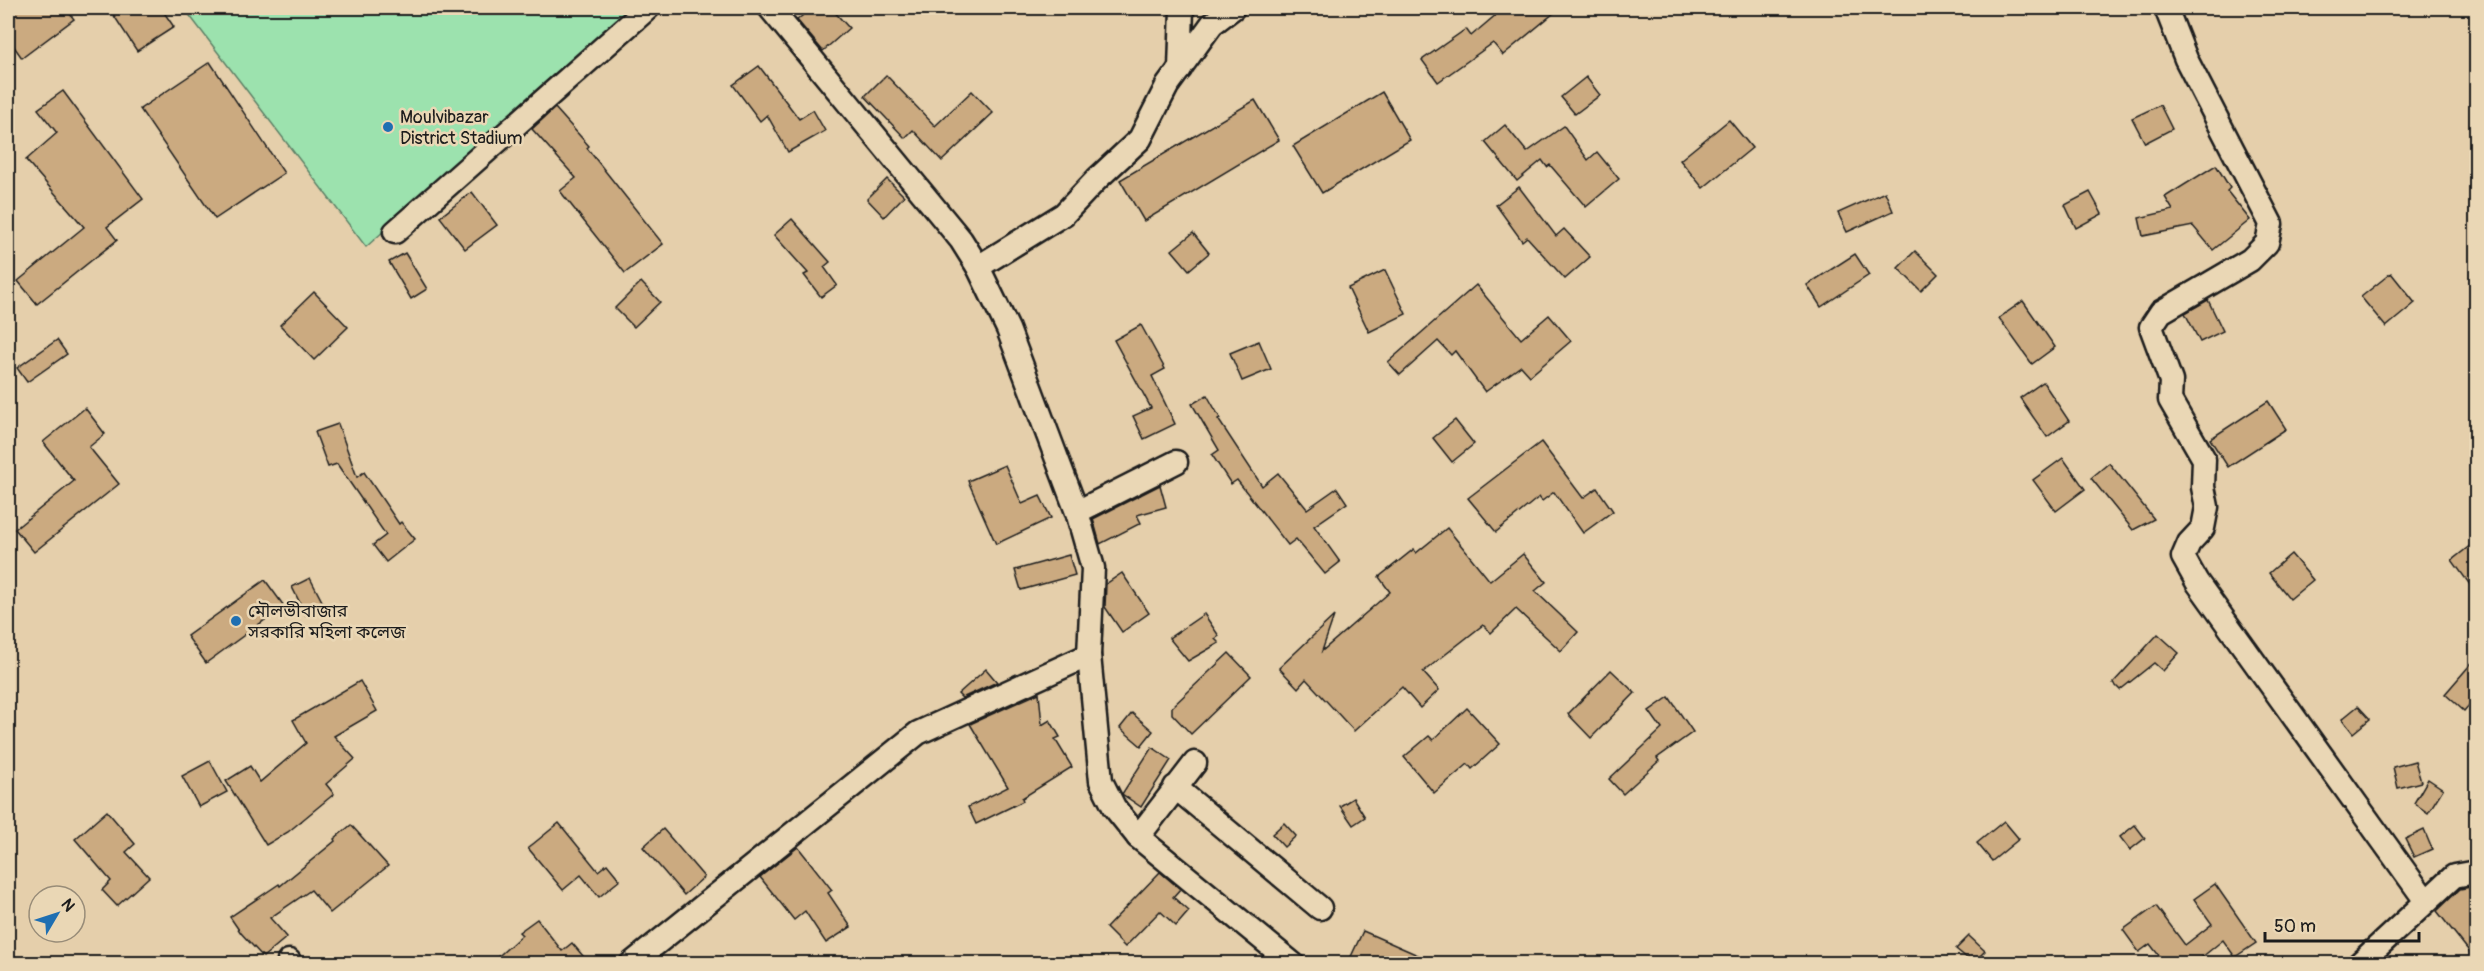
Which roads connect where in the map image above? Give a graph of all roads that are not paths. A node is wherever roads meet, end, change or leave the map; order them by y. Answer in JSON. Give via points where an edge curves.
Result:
{"nodes":[{"id":1,"x":648,"y":8,"type":"edge"},
{"id":2,"x":770,"y":8,"type":"edge"},
{"id":3,"x":1182,"y":8,"type":"edge"},
{"id":4,"x":1233,"y":8,"type":"edge"},
{"id":5,"x":2166,"y":8,"type":"edge"},
{"id":6,"x":1180,"y":69,"type":"junction"},
{"id":7,"x":395,"y":232,"type":"dead end"},
{"id":8,"x":978,"y":267,"type":"junction"},
{"id":9,"x":1176,"y":462,"type":"dead end"},
{"id":10,"x":1077,"y":512,"type":"junction"},
{"id":11,"x":1089,"y":655,"type":"junction"},
{"id":12,"x":1195,"y":763,"type":"dead end"},
{"id":13,"x":1175,"y":787,"type":"junction"},
{"id":14,"x":1138,"y":837,"type":"junction"},
{"id":15,"x":2476,"y":872,"type":"edge"},
{"id":16,"x":2426,"y":901,"type":"junction"},
{"id":17,"x":1320,"y":908,"type":"dead end"},
{"id":18,"x":631,"y":963,"type":"edge"},
{"id":19,"x":1293,"y":963,"type":"edge"},
{"id":20,"x":2359,"y":963,"type":"edge"}],
"edges":[{"from":1,"to":7,"type":"street"},
{"from":2,"to":8,"type":"street","via":[[953,231]]},
{"from":3,"to":6,"type":"street"},
{"from":4,"to":6,"type":"street","via":[[1212,24]]},
{"from":5,"to":16,"type":"street","via":[[2186,58],[2271,224],[2266,243],[2250,260],[2160,312],[2151,327],[2171,381],[2170,400],[2204,459],[2207,507],[2203,528],[2189,543],[2183,557]]},
{"from":6,"to":8,"type":"street","via":[[1140,139],[1064,214]]},
{"from":8,"to":10,"type":"street","via":[[1008,329]]},
{"from":9,"to":10,"type":"street"},
{"from":10,"to":11,"type":"street","via":[[1093,568]]},
{"from":11,"to":14,"type":"street","via":[[1101,781],[1114,807]]},
{"from":11,"to":18,"type":"street","via":[[918,733]]},
{"from":12,"to":13,"type":"street"},
{"from":13,"to":14,"type":"street"},
{"from":13,"to":17,"type":"street"},
{"from":14,"to":19,"type":"street"},
{"from":15,"to":16,"type":"street","via":[[2454,876]]},
{"from":16,"to":20,"type":"street"}]}
